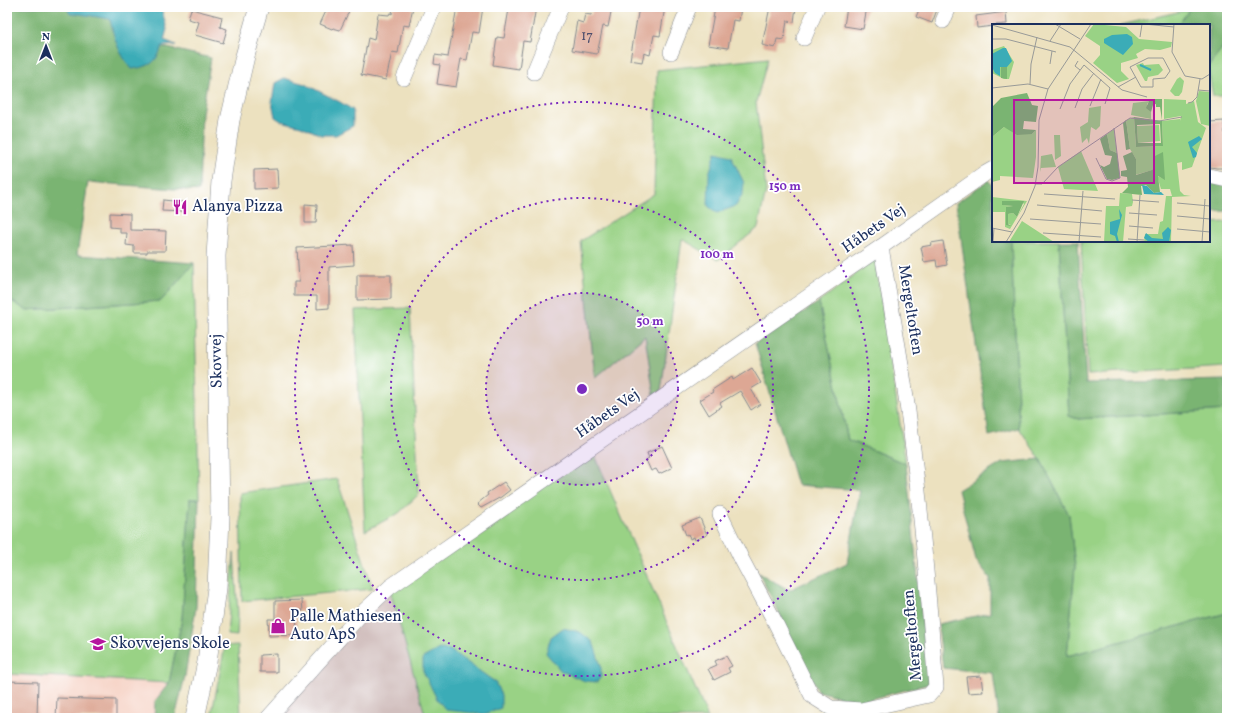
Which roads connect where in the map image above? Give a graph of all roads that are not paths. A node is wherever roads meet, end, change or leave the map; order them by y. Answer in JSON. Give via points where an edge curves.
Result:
{"nodes":[{"id":1,"x":259,"y":7,"type":"edge"},
{"id":2,"x":434,"y":7,"type":"edge"},
{"id":3,"x":561,"y":7,"type":"edge"},
{"id":4,"x":689,"y":7,"type":"edge"},
{"id":5,"x":817,"y":7,"type":"edge"},
{"id":6,"x":949,"y":7,"type":"edge"},
{"id":7,"x":943,"y":21,"type":"dead end"},
{"id":8,"x":804,"y":38,"type":"dead end"},
{"id":9,"x":670,"y":52,"type":"dead end"},
{"id":10,"x":534,"y":72,"type":"dead end"},
{"id":11,"x":404,"y":78,"type":"dead end"},
{"id":12,"x":992,"y":170,"type":"edge"},
{"id":13,"x":1210,"y":176,"type":"edge"},
{"id":14,"x":1227,"y":180,"type":"edge"},
{"id":15,"x":881,"y":247,"type":"junction"},
{"id":16,"x":720,"y":514,"type":"dead end"},
{"id":17,"x":195,"y":718,"type":"edge"},
{"id":18,"x":268,"y":718,"type":"edge"}],
"edges":[{"from":1,"to":17,"type":"street","name":"Skovvej","via":[[230,120],[221,181],[216,256],[220,517],[217,588],[207,662]]},
{"from":2,"to":11,"type":"street"},
{"from":3,"to":10,"type":"street"},
{"from":4,"to":9,"type":"street"},
{"from":5,"to":8,"type":"street"},
{"from":6,"to":7,"type":"street"},
{"from":12,"to":15,"type":"street","name":"Håbets Vej"},
{"from":13,"to":14,"type":"street"},
{"from":15,"to":16,"type":"street","name":"Mergeltoften","via":[[916,473],[936,687],[929,695],[861,710],[831,708],[812,696]]},
{"from":15,"to":18,"type":"street","name":"Håbets Vej","via":[[390,587],[362,613]]}]}
